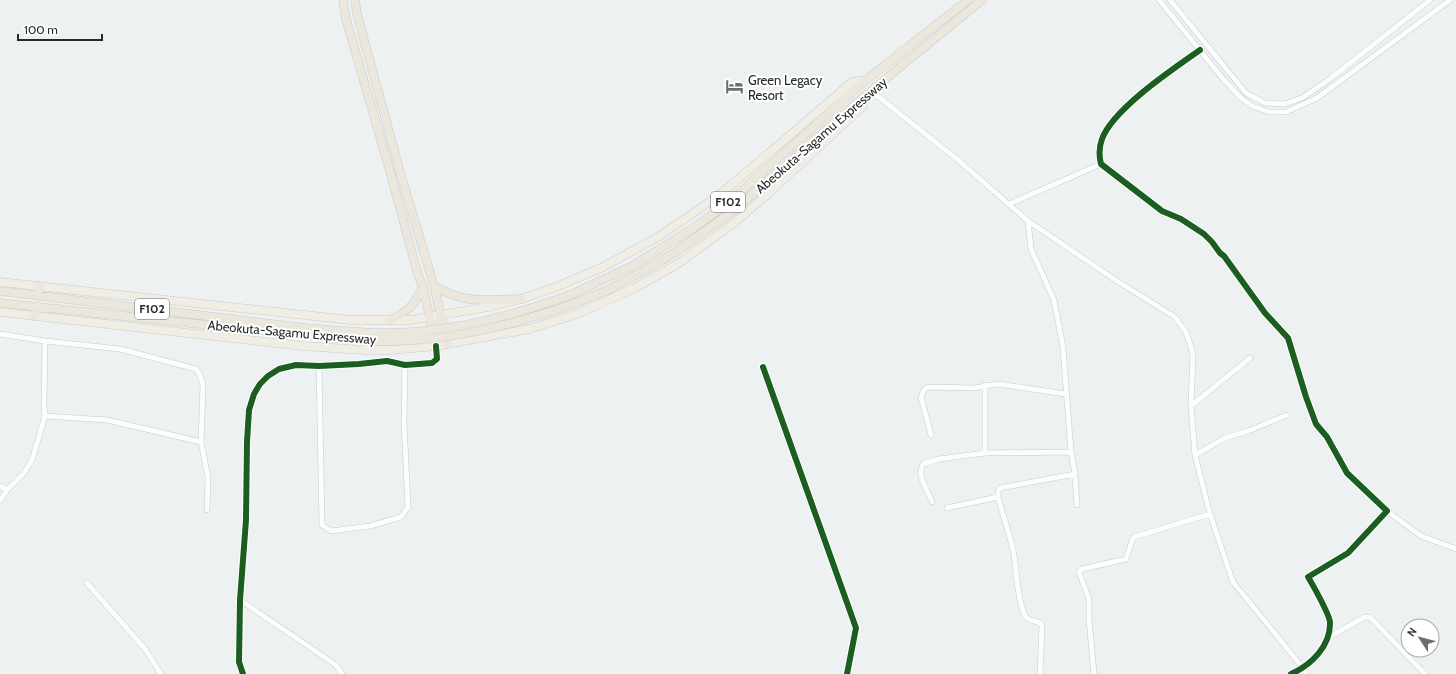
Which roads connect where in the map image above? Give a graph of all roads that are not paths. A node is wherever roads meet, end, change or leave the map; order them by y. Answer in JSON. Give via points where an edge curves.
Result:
{"nodes":[{"id":1,"x":343,"y":0,"type":"edge"},
{"id":2,"x":355,"y":0,"type":"edge"},
{"id":3,"x":968,"y":0,"type":"edge"},
{"id":4,"x":982,"y":0,"type":"edge"},
{"id":5,"x":1159,"y":0,"type":"edge"},
{"id":6,"x":1170,"y":0,"type":"edge"},
{"id":7,"x":1430,"y":0,"type":"edge"},
{"id":8,"x":1450,"y":0,"type":"edge"},
{"id":9,"x":1200,"y":50,"type":"junction"},
{"id":10,"x":866,"y":80,"type":"junction"},
{"id":11,"x":868,"y":93,"type":"junction"},
{"id":12,"x":1101,"y":164,"type":"junction"},
{"id":13,"x":1009,"y":204,"type":"junction"},
{"id":14,"x":1028,"y":221,"type":"junction"},
{"id":15,"x":0,"y":282,"type":"edge"},
{"id":16,"x":39,"y":286,"type":"junction"},
{"id":17,"x":434,"y":286,"type":"junction"},
{"id":18,"x":423,"y":287,"type":"junction"},
{"id":19,"x":0,"y":292,"type":"edge"},
{"id":20,"x":38,"y":296,"type":"junction"},
{"id":21,"x":521,"y":299,"type":"junction"},
{"id":22,"x":0,"y":303,"type":"edge"},
{"id":23,"x":37,"y":306,"type":"junction"},
{"id":24,"x":0,"y":312,"type":"edge"},
{"id":25,"x":35,"y":316,"type":"junction"},
{"id":26,"x":441,"y":316,"type":"junction"},
{"id":27,"x":430,"y":318,"type":"junction"},
{"id":28,"x":389,"y":321,"type":"junction"},
{"id":29,"x":304,"y":331,"type":"junction"},
{"id":30,"x":0,"y":334,"type":"edge"},
{"id":31,"x":45,"y":341,"type":"junction"},
{"id":32,"x":447,"y":344,"type":"junction"},
{"id":33,"x":436,"y":346,"type":"junction"},
{"id":34,"x":1250,"y":358,"type":"dead end"},
{"id":35,"x":405,"y":365,"type":"junction"},
{"id":36,"x":319,"y":366,"type":"junction"},
{"id":37,"x":763,"y":367,"type":"dead end"},
{"id":38,"x":985,"y":385,"type":"junction"},
{"id":39,"x":1066,"y":394,"type":"junction"},
{"id":40,"x":1191,"y":406,"type":"junction"},
{"id":41,"x":1287,"y":415,"type":"dead end"},
{"id":42,"x":45,"y":416,"type":"junction"},
{"id":43,"x":931,"y":435,"type":"dead end"},
{"id":44,"x":202,"y":442,"type":"junction"},
{"id":45,"x":1072,"y":452,"type":"junction"},
{"id":46,"x":985,"y":453,"type":"junction"},
{"id":47,"x":1195,"y":456,"type":"junction"},
{"id":48,"x":1076,"y":474,"type":"junction"},
{"id":49,"x":0,"y":486,"type":"edge"},
{"id":50,"x":7,"y":490,"type":"junction"},
{"id":51,"x":998,"y":497,"type":"junction"},
{"id":52,"x":0,"y":501,"type":"edge"},
{"id":53,"x":932,"y":502,"type":"dead end"},
{"id":54,"x":1077,"y":505,"type":"dead end"},
{"id":55,"x":947,"y":508,"type":"dead end"},
{"id":56,"x":207,"y":510,"type":"dead end"},
{"id":57,"x":1387,"y":511,"type":"junction"},
{"id":58,"x":1210,"y":514,"type":"junction"},
{"id":59,"x":1456,"y":548,"type":"edge"},
{"id":60,"x":87,"y":583,"type":"dead end"},
{"id":61,"x":240,"y":600,"type":"junction"},
{"id":62,"x":1329,"y":637,"type":"junction"},
{"id":63,"x":1303,"y":668,"type":"junction"},
{"id":64,"x":161,"y":674,"type":"edge"},
{"id":65,"x":243,"y":674,"type":"edge"},
{"id":66,"x":342,"y":674,"type":"edge"},
{"id":67,"x":847,"y":674,"type":"edge"},
{"id":68,"x":1040,"y":674,"type":"edge"},
{"id":69,"x":1094,"y":674,"type":"edge"},
{"id":70,"x":1291,"y":674,"type":"edge"},
{"id":71,"x":1306,"y":674,"type":"edge"},
{"id":72,"x":1425,"y":674,"type":"edge"}],
"edges":[{"from":1,"to":18,"type":"highway","via":[[346,20]]},
{"from":2,"to":17,"type":"highway","via":[[400,172]]},
{"from":3,"to":10,"type":"highway","name":"Abeokuta-Sagamu Expressway","number":"F102"},
{"from":4,"to":11,"type":"highway","name":"Abeokuta-Sagamu Expressway","number":"F102"},
{"from":5,"to":9,"type":"street"},
{"from":6,"to":7,"type":"street","via":[[1246,93],[1265,103],[1284,104],[1302,98],[1331,78]]},
{"from":8,"to":9,"type":"street","via":[[1317,98],[1286,112],[1269,112],[1252,106],[1224,80]]},
{"from":9,"to":12,"type":"street","via":[[1156,82],[1117,116],[1102,139]]},
{"from":10,"to":21,"type":"main road","via":[[852,82],[718,196],[658,237],[604,267]]},
{"from":10,"to":29,"type":"highway","name":"Abeokuta-Sagamu Expressway","number":"F102","bridge":true,"via":[[728,203],[632,266],[570,296],[512,315],[461,326],[385,333]]},
{"from":11,"to":13,"type":"street","via":[[875,94],[887,103]]},
{"from":11,"to":29,"type":"highway","name":"Abeokuta-Sagamu Expressway","number":"F102","bridge":true,"via":[[733,211],[699,236],[608,290],[573,304],[486,330],[413,340],[362,341]]},
{"from":11,"to":32,"type":"main road","via":[[862,107],[769,193],[734,223],[679,263],[635,288],[577,314],[529,329]]},
{"from":12,"to":13,"type":"street"},
{"from":12,"to":57,"type":"street","via":[[1162,211],[1181,219],[1204,234],[1224,256],[1265,313],[1288,338],[1316,424],[1327,437],[1347,473]]},
{"from":13,"to":14,"type":"street"},
{"from":14,"to":39,"type":"street","via":[[1031,249],[1054,300],[1063,347]]},
{"from":14,"to":40,"type":"street","via":[[1176,317],[1186,332],[1193,354]]},
{"from":15,"to":16,"type":"main road"},
{"from":16,"to":20,"type":"highway"},
{"from":16,"to":28,"type":"main road","via":[[350,320]]},
{"from":17,"to":21,"type":"highway","via":[[463,298]]},
{"from":17,"to":26,"type":"highway"},
{"from":18,"to":27,"type":"highway"},
{"from":18,"to":28,"type":"highway","via":[[410,308]]},
{"from":19,"to":20,"type":"highway","name":"Abeokuta-Sagamu Expressway","number":"F102"},
{"from":20,"to":29,"type":"highway","name":"Abeokuta-Sagamu Expressway","number":"F102"},
{"from":21,"to":26,"type":"main road"},
{"from":22,"to":23,"type":"highway","name":"Abeokuta-Sagamu Expressway","number":"F102"},
{"from":23,"to":25,"type":"highway"},
{"from":23,"to":29,"type":"highway","name":"Abeokuta-Sagamu Expressway","number":"F102"},
{"from":24,"to":25,"type":"main road"},
{"from":25,"to":33,"type":"main road","via":[[317,347],[391,350]]},
{"from":26,"to":27,"type":"main road"},
{"from":26,"to":32,"type":"highway"},
{"from":27,"to":28,"type":"main road"},
{"from":27,"to":33,"type":"highway"},
{"from":30,"to":31,"type":"street"},
{"from":31,"to":42,"type":"street"},
{"from":31,"to":44,"type":"street","via":[[120,349],[196,369],[203,385]]},
{"from":32,"to":33,"type":"main road"},
{"from":33,"to":35,"type":"street","via":[[437,359],[432,363]]},
{"from":34,"to":40,"type":"street"},
{"from":35,"to":36,"type":"street","via":[[387,360]]},
{"from":35,"to":36,"type":"street","via":[[404,422],[408,508],[401,517],[370,526],[331,531],[322,525]]},
{"from":36,"to":61,"type":"street","via":[[296,365],[280,369],[268,376],[254,394],[249,410],[246,520]]},
{"from":37,"to":67,"type":"street","via":[[856,628]]},
{"from":38,"to":39,"type":"street","via":[[998,384]]},
{"from":38,"to":43,"type":"street","via":[[974,388],[928,387],[924,390],[921,397]]},
{"from":38,"to":46,"type":"street"},
{"from":39,"to":45,"type":"street"},
{"from":40,"to":47,"type":"street"},
{"from":41,"to":47,"type":"street","via":[[1225,438]]},
{"from":42,"to":44,"type":"street","via":[[107,420]]},
{"from":42,"to":50,"type":"street","via":[[32,460],[24,473]]},
{"from":44,"to":56,"type":"street","via":[[208,477]]},
{"from":45,"to":46,"type":"street"},
{"from":45,"to":48,"type":"street"},
{"from":46,"to":53,"type":"street","via":[[939,459],[923,464],[920,473]]},
{"from":47,"to":58,"type":"street"},
{"from":48,"to":51,"type":"street","via":[[1000,488]]},
{"from":48,"to":54,"type":"street"},
{"from":49,"to":50,"type":"street"},
{"from":50,"to":52,"type":"street"},
{"from":51,"to":55,"type":"street"},
{"from":51,"to":68,"type":"street","via":[[1013,552],[1021,603],[1026,616],[1042,625]]},
{"from":57,"to":59,"type":"street","via":[[1422,536]]},
{"from":57,"to":62,"type":"street","via":[[1348,553],[1308,577],[1330,621]]},
{"from":58,"to":63,"type":"street","via":[[1233,582]]},
{"from":58,"to":69,"type":"street","via":[[1134,537],[1126,559],[1081,570],[1080,575],[1089,599]]},
{"from":60,"to":64,"type":"street","via":[[145,649]]},
{"from":61,"to":65,"type":"street","via":[[239,662]]},
{"from":61,"to":66,"type":"street","via":[[336,665]]},
{"from":62,"to":63,"type":"street","via":[[1320,651]]},
{"from":62,"to":72,"type":"street","via":[[1370,616]]},
{"from":63,"to":70,"type":"street"},
{"from":63,"to":71,"type":"street"}]}
